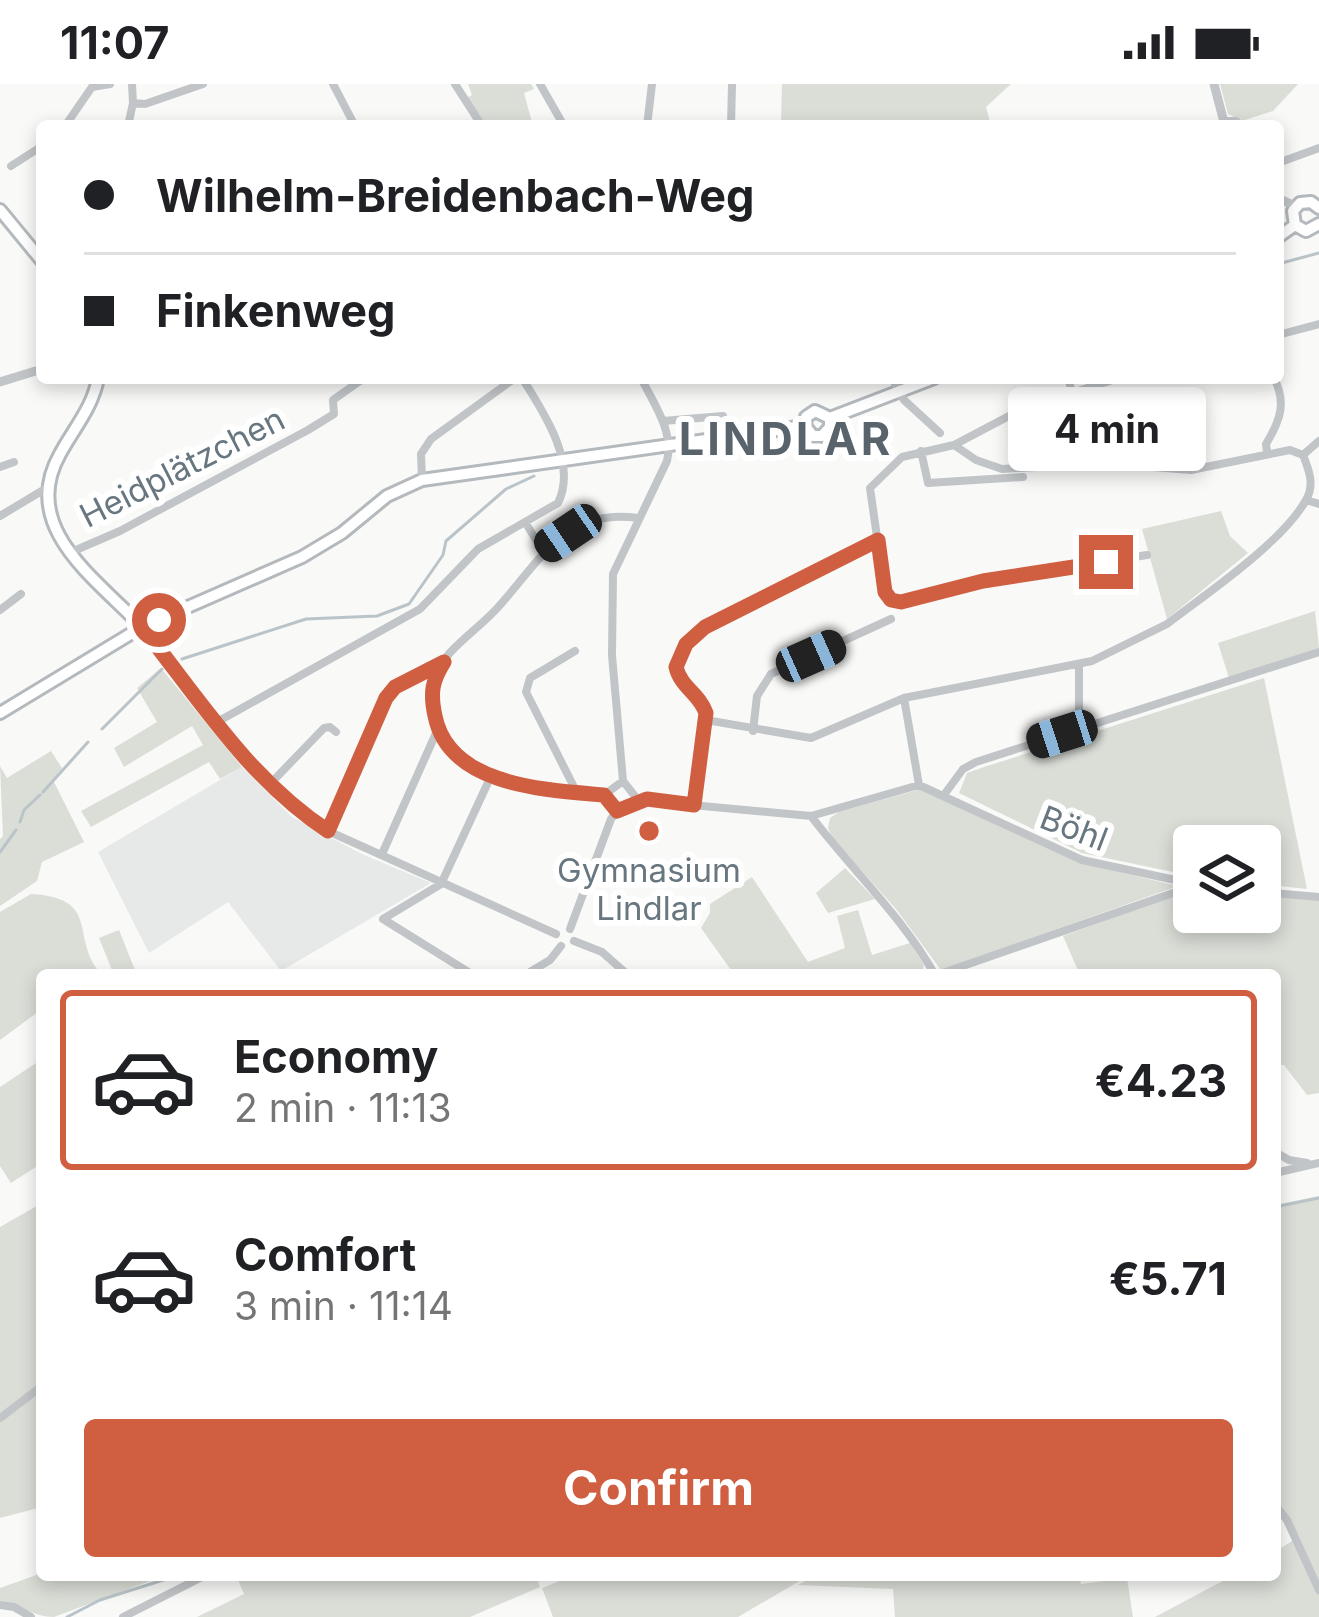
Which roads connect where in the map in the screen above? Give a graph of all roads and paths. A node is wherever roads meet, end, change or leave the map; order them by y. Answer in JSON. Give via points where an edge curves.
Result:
{"nodes":[{"id":1,"x":110,"y":84,"type":"edge"},
{"id":2,"x":132,"y":84,"type":"edge"},
{"id":3,"x":202,"y":84,"type":"edge"},
{"id":4,"x":333,"y":84,"type":"edge"},
{"id":5,"x":455,"y":84,"type":"edge"},
{"id":6,"x":540,"y":84,"type":"edge"},
{"id":7,"x":652,"y":84,"type":"edge"},
{"id":8,"x":732,"y":84,"type":"edge"},
{"id":9,"x":1214,"y":84,"type":"edge"},
{"id":10,"x":133,"y":103,"type":"junction"},
{"id":11,"x":68,"y":120,"type":"edge"},
{"id":12,"x":129,"y":120,"type":"edge"},
{"id":13,"x":352,"y":120,"type":"edge"},
{"id":14,"x":478,"y":120,"type":"edge"},
{"id":15,"x":561,"y":120,"type":"edge"},
{"id":16,"x":648,"y":120,"type":"edge"},
{"id":17,"x":730,"y":120,"type":"edge"},
{"id":18,"x":1224,"y":120,"type":"edge"},
{"id":19,"x":1319,"y":148,"type":"edge"},
{"id":20,"x":36,"y":150,"type":"edge"},
{"id":21,"x":1284,"y":161,"type":"edge"},
{"id":22,"x":11,"y":166,"type":"dead end"},
{"id":23,"x":1284,"y":201,"type":"edge"},
{"id":24,"x":1295,"y":206,"type":"junction"},
{"id":25,"x":1319,"y":208,"type":"edge"},
{"id":26,"x":1,"y":214,"type":"edge"},
{"id":27,"x":1319,"y":224,"type":"edge"},
{"id":28,"x":1295,"y":225,"type":"junction"},
{"id":29,"x":1284,"y":233,"type":"edge"},
{"id":30,"x":36,"y":254,"type":"edge"},
{"id":31,"x":1319,"y":324,"type":"edge"},
{"id":32,"x":1284,"y":333,"type":"edge"},
{"id":33,"x":36,"y":371,"type":"edge"},
{"id":34,"x":0,"y":382,"type":"edge"},
{"id":35,"x":96,"y":384,"type":"edge"},
{"id":36,"x":356,"y":384,"type":"edge"},
{"id":37,"x":510,"y":384,"type":"edge"},
{"id":38,"x":522,"y":384,"type":"edge"},
{"id":39,"x":643,"y":384,"type":"edge"},
{"id":40,"x":894,"y":384,"type":"edge"},
{"id":41,"x":918,"y":384,"type":"edge"},
{"id":42,"x":1070,"y":384,"type":"edge"},
{"id":43,"x":1099,"y":384,"type":"edge"},
{"id":44,"x":1276,"y":384,"type":"edge"},
{"id":45,"x":897,"y":392,"type":"junction"},
{"id":46,"x":1072,"y":392,"type":"junction"},
{"id":47,"x":722,"y":416,"type":"dead end"},
{"id":48,"x":830,"y":418,"type":"junction"},
{"id":49,"x":663,"y":421,"type":"junction"},
{"id":50,"x":805,"y":426,"type":"junction"},
{"id":51,"x":940,"y":434,"type":"dead end"},
{"id":52,"x":1319,"y":441,"type":"edge"},
{"id":53,"x":954,"y":445,"type":"junction"},
{"id":54,"x":670,"y":446,"type":"junction"},
{"id":55,"x":921,"y":452,"type":"junction"},
{"id":56,"x":1268,"y":452,"type":"junction"},
{"id":57,"x":1303,"y":455,"type":"junction"},
{"id":58,"x":562,"y":461,"type":"junction"},
{"id":59,"x":14,"y":462,"type":"dead end"},
{"id":60,"x":0,"y":467,"type":"edge"},
{"id":61,"x":1023,"y":477,"type":"dead end"},
{"id":62,"x":422,"y":479,"type":"junction"},
{"id":63,"x":50,"y":486,"type":"junction"},
{"id":64,"x":1306,"y":500,"type":"junction"},
{"id":65,"x":1319,"y":504,"type":"edge"},
{"id":66,"x":0,"y":516,"type":"edge"},
{"id":67,"x":638,"y":518,"type":"junction"},
{"id":68,"x":525,"y":522,"type":"junction"},
{"id":69,"x":878,"y":540,"type":"junction"},
{"id":70,"x":543,"y":551,"type":"junction"},
{"id":71,"x":69,"y":554,"type":"junction"},
{"id":72,"x":1147,"y":555,"type":"dead end"},
{"id":73,"x":21,"y":594,"type":"dead end"},
{"id":74,"x":0,"y":610,"type":"edge"},
{"id":75,"x":891,"y":619,"type":"dead end"},
{"id":76,"x":142,"y":627,"type":"junction"},
{"id":77,"x":575,"y":651,"type":"dead end"},
{"id":78,"x":1319,"y":652,"type":"edge"},
{"id":79,"x":444,"y":662,"type":"junction"},
{"id":80,"x":1079,"y":664,"type":"junction"},
{"id":81,"x":904,"y":698,"type":"junction"},
{"id":82,"x":0,"y":713,"type":"edge"},
{"id":83,"x":706,"y":721,"type":"junction"},
{"id":84,"x":217,"y":722,"type":"junction"},
{"id":85,"x":1079,"y":728,"type":"junction"},
{"id":86,"x":438,"y":730,"type":"junction"},
{"id":87,"x":336,"y":731,"type":"dead end"},
{"id":88,"x":753,"y":731,"type":"junction"},
{"id":89,"x":491,"y":776,"type":"junction"},
{"id":90,"x":623,"y":782,"type":"junction"},
{"id":91,"x":270,"y":784,"type":"junction"},
{"id":92,"x":919,"y":784,"type":"junction"},
{"id":93,"x":577,"y":793,"type":"junction"},
{"id":94,"x":604,"y":795,"type":"junction"},
{"id":95,"x":944,"y":795,"type":"junction"},
{"id":96,"x":638,"y":800,"type":"junction"},
{"id":97,"x":694,"y":805,"type":"junction"},
{"id":98,"x":621,"y":808,"type":"junction"},
{"id":99,"x":811,"y":816,"type":"junction"},
{"id":100,"x":328,"y":831,"type":"junction"},
{"id":101,"x":382,"y":854,"type":"junction"},
{"id":102,"x":1173,"y":880,"type":"edge"},
{"id":103,"x":441,"y":884,"type":"junction"},
{"id":104,"x":1173,"y":891,"type":"edge"},
{"id":105,"x":1281,"y":894,"type":"edge"},
{"id":106,"x":1319,"y":897,"type":"edge"},
{"id":107,"x":570,"y":929,"type":"junction"},
{"id":108,"x":556,"y":934,"type":"junction"},
{"id":109,"x":574,"y":940,"type":"junction"},
{"id":110,"x":561,"y":946,"type":"junction"},
{"id":111,"x":463,"y":969,"type":"edge"},
{"id":112,"x":535,"y":969,"type":"edge"},
{"id":113,"x":621,"y":969,"type":"edge"},
{"id":114,"x":932,"y":969,"type":"edge"},
{"id":115,"x":953,"y":969,"type":"edge"},
{"id":116,"x":1281,"y":1155,"type":"edge"},
{"id":117,"x":1316,"y":1164,"type":"edge"},
{"id":118,"x":1281,"y":1172,"type":"edge"},
{"id":119,"x":36,"y":1391,"type":"edge"},
{"id":120,"x":0,"y":1418,"type":"edge"},
{"id":121,"x":1281,"y":1512,"type":"edge"},
{"id":122,"x":194,"y":1581,"type":"edge"},
{"id":123,"x":1319,"y":1590,"type":"edge"},
{"id":124,"x":0,"y":1605,"type":"edge"},
{"id":125,"x":31,"y":1617,"type":"edge"},
{"id":126,"x":123,"y":1617,"type":"edge"}],
"edges":[{"from":1,"to":11,"type":"street","via":[[92,87]]},
{"from":2,"to":10,"type":"street"},
{"from":3,"to":10,"type":"street"},
{"from":4,"to":13,"type":"street"},
{"from":5,"to":14,"type":"street"},
{"from":6,"to":15,"type":"street"},
{"from":7,"to":16,"type":"street"},
{"from":8,"to":17,"type":"street"},
{"from":9,"to":18,"type":"street"},
{"from":10,"to":12,"type":"street"},
{"from":19,"to":21,"type":"street"},
{"from":20,"to":22,"type":"street"},
{"from":23,"to":24,"type":"street"},
{"from":24,"to":25,"type":"main road"},
{"from":24,"to":28,"type":"main road"},
{"from":26,"to":30,"type":"main road"},
{"from":27,"to":28,"type":"main road","via":[[1306,231]]},
{"from":28,"to":29,"type":"main road"},
{"from":31,"to":32,"type":"street"},
{"from":33,"to":34,"type":"street"},
{"from":35,"to":63,"type":"main road"},
{"from":36,"to":71,"type":"street","name":"Heidplätzchen","via":[[333,400],[334,414],[308,430]]},
{"from":37,"to":62,"type":"street","via":[[431,439],[421,454]]},
{"from":38,"to":58,"type":"street"},
{"from":39,"to":49,"type":"street"},
{"from":40,"to":45,"type":"street"},
{"from":41,"to":45,"type":"main road"},
{"from":42,"to":46,"type":"street"},
{"from":43,"to":46,"type":"street"},
{"from":44,"to":56,"type":"street","via":[[1282,406]]},
{"from":45,"to":48,"type":"main road"},
{"from":45,"to":51,"type":"street"},
{"from":46,"to":53,"type":"street"},
{"from":47,"to":49,"type":"street"},
{"from":48,"to":50,"type":"main road","via":[[815,410]]},
{"from":48,"to":50,"type":"main road","via":[[822,436]]},
{"from":49,"to":54,"type":"street"},
{"from":50,"to":54,"type":"main road"},
{"from":52,"to":57,"type":"street"},
{"from":53,"to":55,"type":"street"},
{"from":53,"to":56,"type":"street","via":[[1002,469],[1100,463],[1191,470]]},
{"from":54,"to":58,"type":"main road"},
{"from":54,"to":67,"type":"street"},
{"from":55,"to":61,"type":"street","via":[[928,483]]},
{"from":55,"to":69,"type":"street","via":[[892,464],[870,488]]},
{"from":56,"to":57,"type":"street"},
{"from":57,"to":64,"type":"street","via":[[1311,483]]},
{"from":58,"to":62,"type":"main road"},
{"from":58,"to":68,"type":"street","via":[[558,502]]},
{"from":59,"to":60,"type":"street"},
{"from":62,"to":76,"type":"main road","via":[[302,557]]},
{"from":63,"to":66,"type":"street"},
{"from":63,"to":71,"type":"main road","via":[[49,515]]},
{"from":64,"to":65,"type":"street"},
{"from":64,"to":80,"type":"street","via":[[1167,624]]},
{"from":67,"to":70,"type":"street","via":[[587,520]]},
{"from":67,"to":90,"type":"street","via":[[613,577]]},
{"from":68,"to":70,"type":"street"},
{"from":68,"to":84,"type":"street","via":[[478,549],[420,609]]},
{"from":69,"to":72,"type":"street","via":[[885,592],[901,602]]},
{"from":69,"to":83,"type":"street","via":[[686,644],[678,677],[703,704]]},
{"from":70,"to":79,"type":"street"},
{"from":71,"to":76,"type":"main road"},
{"from":73,"to":74,"type":"street"},
{"from":75,"to":88,"type":"street","via":[[771,674],[757,696]]},
{"from":76,"to":82,"type":"main road"},
{"from":76,"to":84,"type":"street"},
{"from":77,"to":93,"type":"street","via":[[530,678],[526,692]]},
{"from":78,"to":85,"type":"street"},
{"from":79,"to":86,"type":"street","via":[[431,700]]},
{"from":79,"to":100,"type":"street","via":[[386,698]]},
{"from":80,"to":81,"type":"street"},
{"from":80,"to":85,"type":"street"},
{"from":81,"to":88,"type":"street","via":[[812,738]]},
{"from":81,"to":92,"type":"street"},
{"from":83,"to":88,"type":"street"},
{"from":83,"to":97,"type":"street"},
{"from":84,"to":91,"type":"street"},
{"from":85,"to":95,"type":"street","via":[[963,769]]},
{"from":86,"to":89,"type":"street","via":[[455,756]]},
{"from":86,"to":101,"type":"street"},
{"from":87,"to":91,"type":"street","via":[[324,728]]},
{"from":89,"to":93,"type":"street"},
{"from":89,"to":103,"type":"street"},
{"from":90,"to":94,"type":"street"},
{"from":90,"to":96,"type":"street"},
{"from":91,"to":100,"type":"street"},
{"from":92,"to":95,"type":"street","name":"Böhl"},
{"from":92,"to":99,"type":"street"},
{"from":93,"to":94,"type":"street"},
{"from":94,"to":98,"type":"street"},
{"from":95,"to":102,"type":"street","name":"Böhl","via":[[1082,860]]},
{"from":96,"to":97,"type":"street"},
{"from":96,"to":98,"type":"street"},
{"from":97,"to":99,"type":"street"},
{"from":98,"to":107,"type":"street"},
{"from":99,"to":114,"type":"street"},
{"from":100,"to":101,"type":"street"},
{"from":101,"to":103,"type":"street"},
{"from":103,"to":108,"type":"street"},
{"from":103,"to":111,"type":"street","via":[[383,919]]},
{"from":104,"to":115,"type":"street"},
{"from":105,"to":106,"type":"street"},
{"from":107,"to":108,"type":"street"},
{"from":107,"to":109,"type":"street"},
{"from":108,"to":110,"type":"street"},
{"from":109,"to":110,"type":"street"},
{"from":109,"to":113,"type":"street"},
{"from":110,"to":112,"type":"street"},
{"from":116,"to":117,"type":"street"},
{"from":117,"to":118,"type":"street"},
{"from":119,"to":120,"type":"street"},
{"from":121,"to":123,"type":"street"},
{"from":122,"to":126,"type":"street"},
{"from":124,"to":125,"type":"street"}]}
